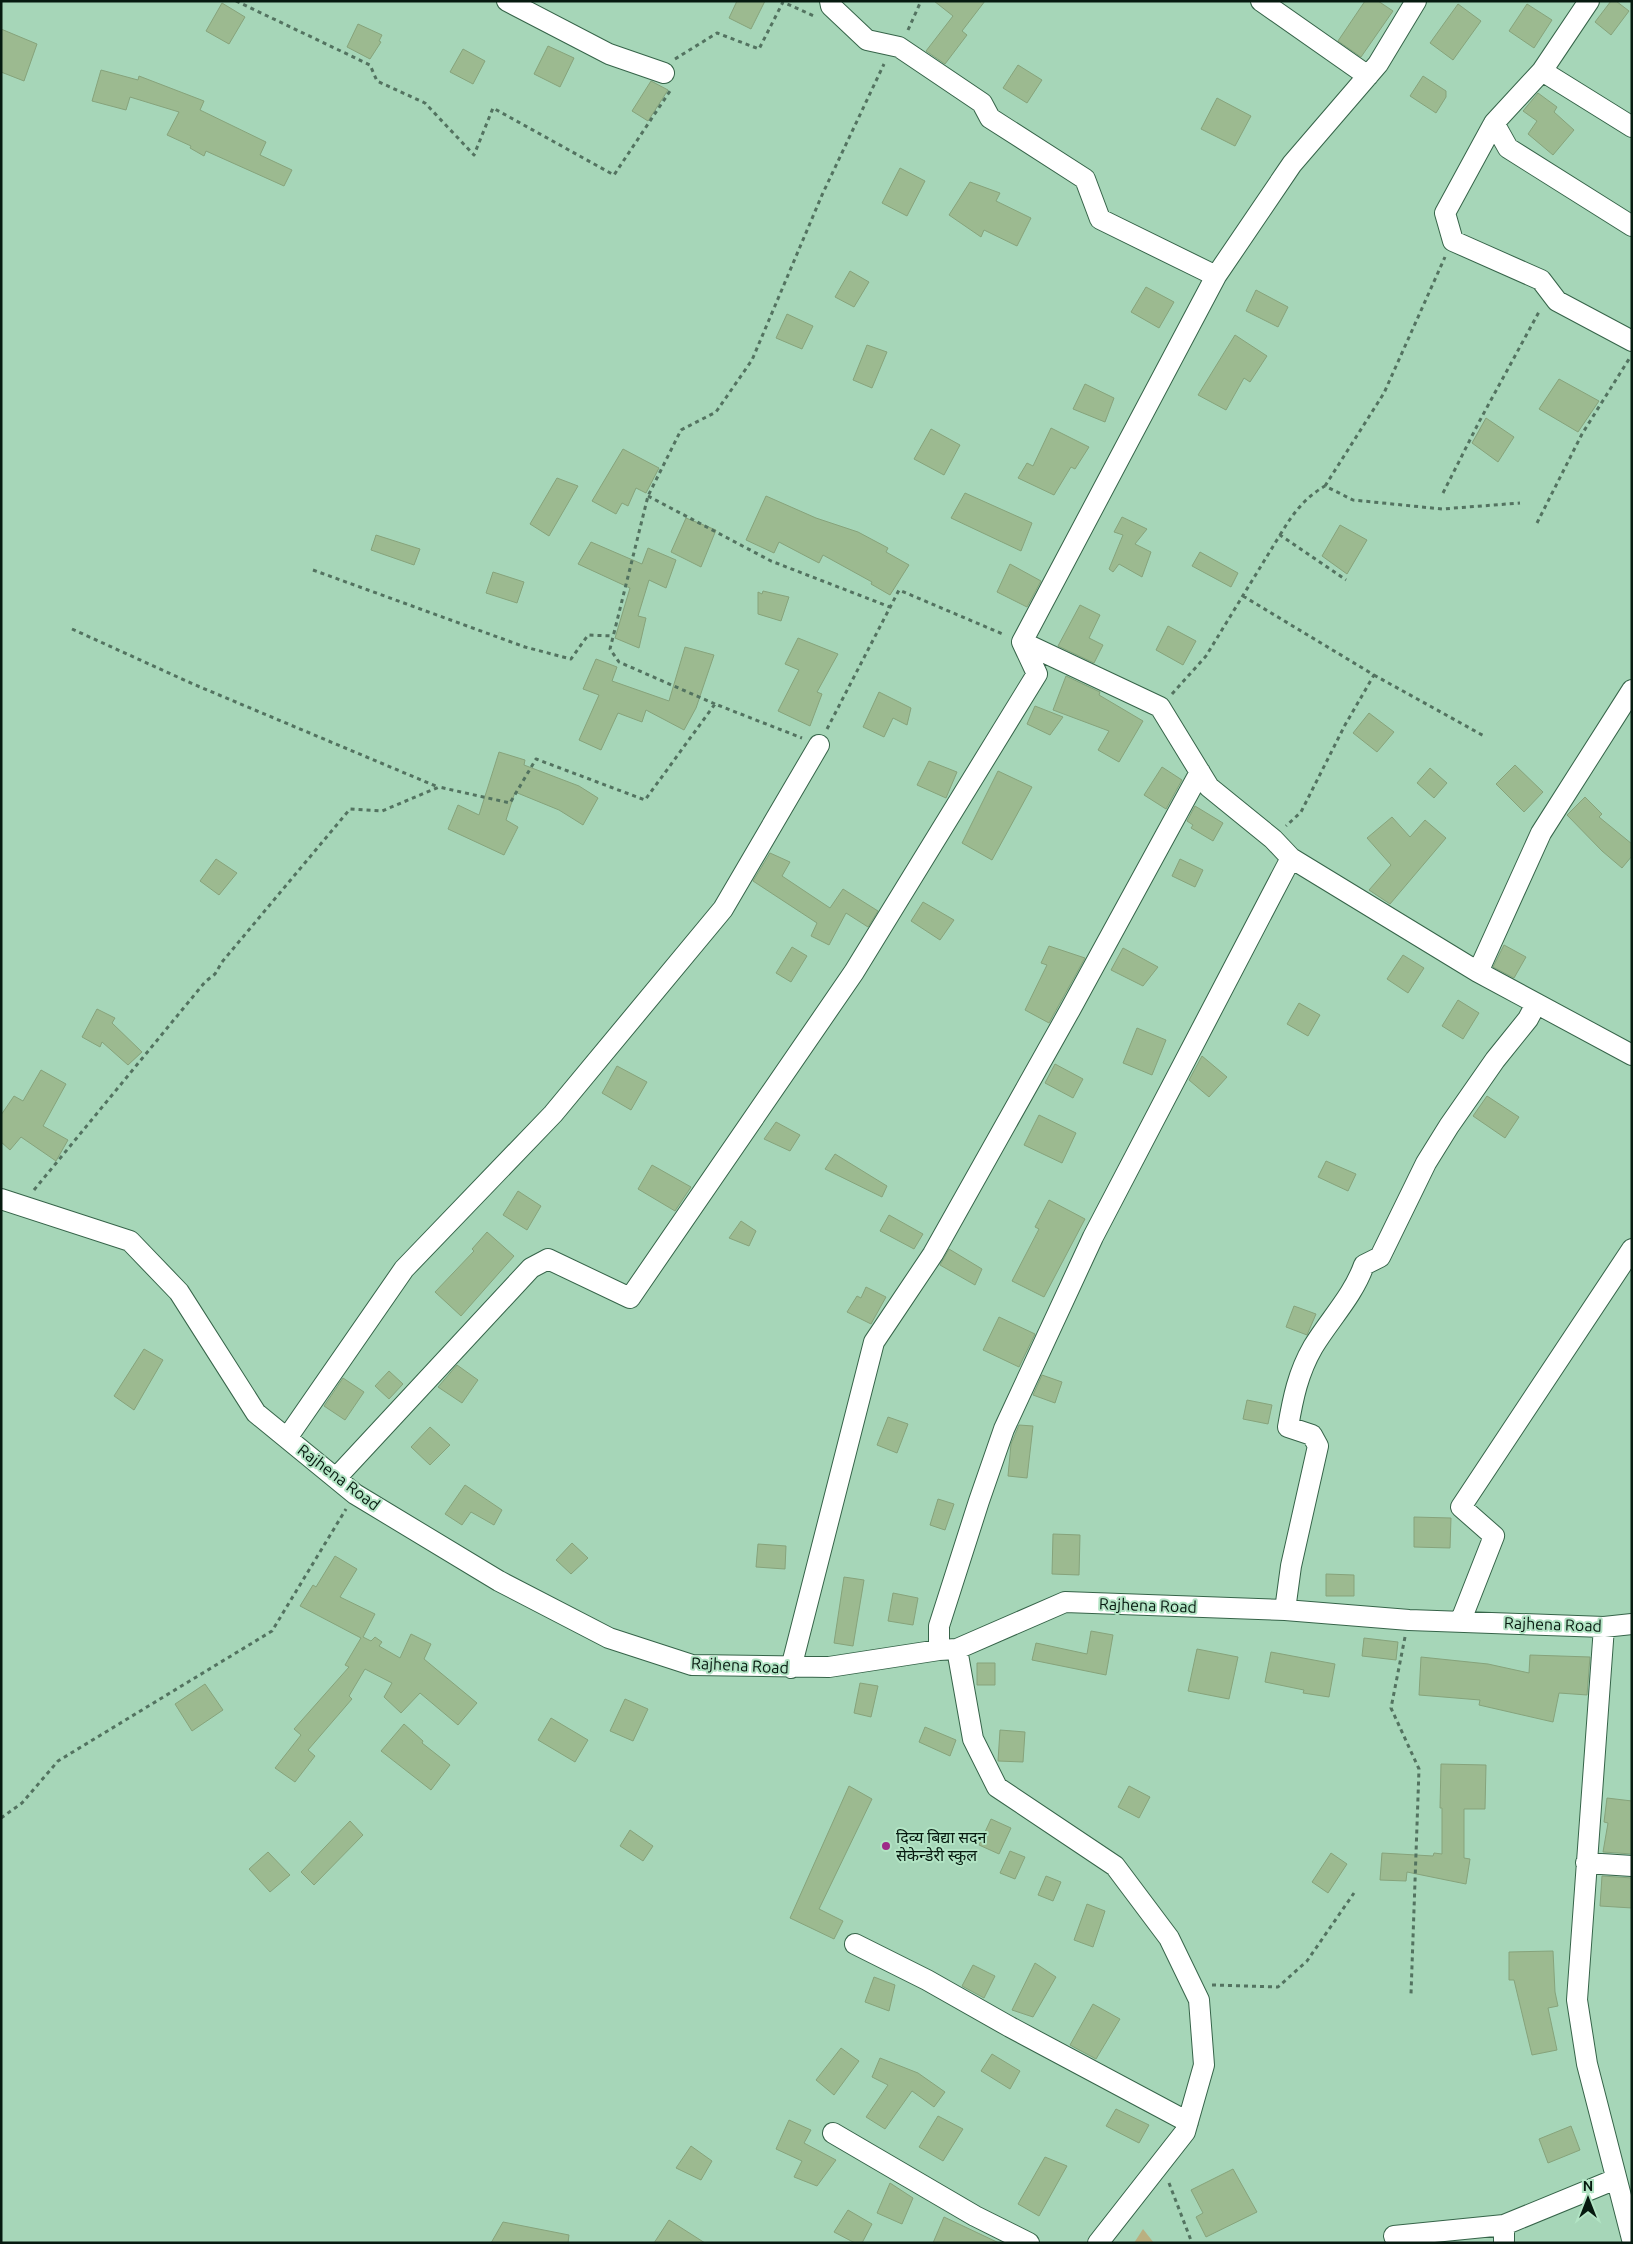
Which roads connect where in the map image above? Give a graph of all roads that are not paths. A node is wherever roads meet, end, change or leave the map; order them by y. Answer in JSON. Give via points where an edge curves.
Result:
{"nodes":[{"id":1,"x":507,"y":1,"type":"edge"},
{"id":2,"x":830,"y":1,"type":"edge"},
{"id":3,"x":1261,"y":1,"type":"edge"},
{"id":4,"x":1589,"y":1,"type":"edge"},
{"id":5,"x":1409,"y":4,"type":"edge"},
{"id":6,"x":1542,"y":71,"type":"junction"},
{"id":7,"x":664,"y":72,"type":"road end"},
{"id":8,"x":1368,"y":76,"type":"junction"},
{"id":9,"x":1494,"y":123,"type":"junction"},
{"id":10,"x":1632,"y":127,"type":"edge"},
{"id":11,"x":1632,"y":226,"type":"edge"},
{"id":12,"x":1216,"y":276,"type":"junction"},
{"id":13,"x":1632,"y":341,"type":"edge"},
{"id":14,"x":1022,"y":642,"type":"junction"},
{"id":15,"x":1632,"y":690,"type":"edge"},
{"id":16,"x":819,"y":745,"type":"road end"},
{"id":17,"x":1200,"y":772,"type":"junction"},
{"id":18,"x":1290,"y":858,"type":"junction"},
{"id":19,"x":1478,"y":972,"type":"junction"},
{"id":20,"x":1536,"y":1004,"type":"junction"},
{"id":21,"x":1632,"y":1055,"type":"edge"},
{"id":22,"x":1,"y":1199,"type":"edge"},
{"id":23,"x":1632,"y":1249,"type":"edge"},
{"id":24,"x":288,"y":1438,"type":"junction"},
{"id":25,"x":336,"y":1478,"type":"junction"},
{"id":26,"x":1285,"y":1610,"type":"junction"},
{"id":27,"x":1461,"y":1620,"type":"junction"},
{"id":28,"x":1632,"y":1624,"type":"edge"},
{"id":29,"x":1604,"y":1627,"type":"junction"},
{"id":30,"x":948,"y":1650,"type":"junction"},
{"id":31,"x":791,"y":1668,"type":"junction"},
{"id":32,"x":1586,"y":1863,"type":"junction"},
{"id":33,"x":1632,"y":1866,"type":"edge"},
{"id":34,"x":855,"y":1944,"type":"dead end"},
{"id":35,"x":1188,"y":2122,"type":"junction"},
{"id":36,"x":833,"y":2133,"type":"dead end"},
{"id":37,"x":1616,"y":2179,"type":"junction"},
{"id":38,"x":1504,"y":2234,"type":"edge"},
{"id":39,"x":1394,"y":2236,"type":"dead end"},
{"id":40,"x":1431,"y":2238,"type":"edge"},
{"id":41,"x":1632,"y":2239,"type":"edge"},
{"id":42,"x":1029,"y":2243,"type":"edge"},
{"id":43,"x":1098,"y":2243,"type":"edge"}],
"edges":[{"from":1,"to":7,"type":"street","via":[[609,54]]},
{"from":2,"to":12,"type":"street","via":[[831,6],[866,40],[900,47],[982,103],[990,118],[1085,179],[1100,219]]},
{"from":3,"to":8,"type":"street"},
{"from":4,"to":6,"type":"street"},
{"from":5,"to":8,"type":"street","via":[[1378,64]]},
{"from":6,"to":9,"type":"street"},
{"from":6,"to":10,"type":"street"},
{"from":8,"to":12,"type":"street","via":[[1292,164]]},
{"from":9,"to":11,"type":"street","via":[[1508,148]]},
{"from":9,"to":13,"type":"street","via":[[1445,213],[1453,241],[1541,280],[1557,301]]},
{"from":12,"to":14,"type":"street"},
{"from":14,"to":17,"type":"street","via":[[1160,707]]},
{"from":14,"to":25,"type":"street","via":[[1037,674],[854,972],[630,1298],[548,1259],[531,1268]]},
{"from":15,"to":19,"type":"street","via":[[1541,833]]},
{"from":16,"to":24,"type":"street","via":[[723,909],[553,1114],[404,1269]]},
{"from":17,"to":18,"type":"street","via":[[1209,787],[1273,839]]},
{"from":17,"to":31,"type":"street","via":[[933,1254],[874,1342]]},
{"from":18,"to":19,"type":"street"},
{"from":18,"to":30,"type":"street","via":[[1093,1237],[1004,1429],[939,1626]]},
{"from":19,"to":20,"type":"street"},
{"from":20,"to":21,"type":"street"},
{"from":20,"to":26,"type":"street","via":[[1449,1126],[1426,1163],[1380,1257],[1364,1265],[1358,1282],[1314,1347],[1296,1386],[1288,1428],[1312,1435],[1318,1446],[1291,1566]]},
{"from":22,"to":24,"type":"street","name":"Rajhena Road","via":[[130,1241],[179,1292],[256,1412]]},
{"from":23,"to":27,"type":"street","via":[[1461,1507],[1494,1536]]},
{"from":24,"to":25,"type":"street","name":"Rajhena Road"},
{"from":25,"to":31,"type":"street","name":"Rajhena Road","via":[[355,1494],[499,1580],[609,1638],[692,1665]]},
{"from":26,"to":27,"type":"street","name":"Rajhena Road","via":[[1408,1620]]},
{"from":26,"to":30,"type":"street","name":"Rajhena Road","via":[[1065,1602]]},
{"from":27,"to":29,"type":"street","name":"Rajhena Road"},
{"from":28,"to":29,"type":"street","name":"Rajhena Road"},
{"from":29,"to":32,"type":"street"},
{"from":30,"to":31,"type":"street","name":"Rajhena Road","via":[[830,1667]]},
{"from":30,"to":35,"type":"street","via":[[973,1739],[997,1787],[1115,1866],[1169,1938],[1199,2000],[1204,2065]]},
{"from":32,"to":33,"type":"street"},
{"from":32,"to":37,"type":"street","via":[[1577,2000],[1586,2064]]},
{"from":34,"to":35,"type":"street"},
{"from":35,"to":43,"type":"street","via":[[1185,2132]]},
{"from":36,"to":42,"type":"street","via":[[974,2216]]},
{"from":37,"to":38,"type":"street"},
{"from":37,"to":41,"type":"street"},
{"from":38,"to":40,"type":"street"},
{"from":39,"to":40,"type":"street"}]}
